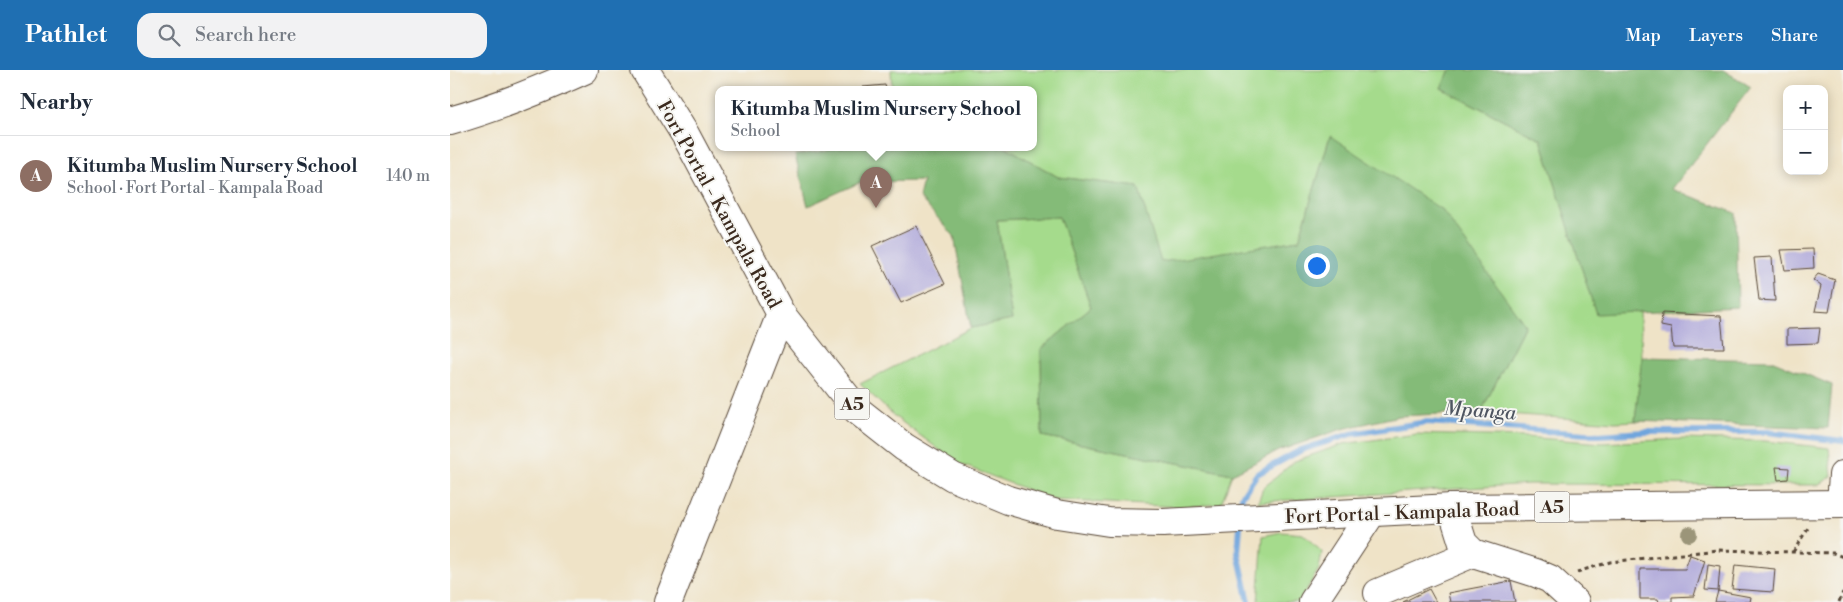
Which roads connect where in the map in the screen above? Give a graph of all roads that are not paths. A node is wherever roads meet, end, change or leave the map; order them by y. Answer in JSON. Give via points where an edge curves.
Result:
{"nodes":[{"id":1,"x":584,"y":70,"type":"edge"},
{"id":2,"x":644,"y":70,"type":"edge"},
{"id":3,"x":450,"y":121,"type":"edge"},
{"id":4,"x":781,"y":314,"type":"junction"},
{"id":5,"x":1843,"y":475,"type":"edge"},
{"id":6,"x":1842,"y":504,"type":"edge"},
{"id":7,"x":1452,"y":508,"type":"junction"},
{"id":8,"x":1372,"y":512,"type":"junction"},
{"id":9,"x":1473,"y":553,"type":"junction"},
{"id":10,"x":1378,"y":592,"type":"dead end"},
{"id":11,"x":668,"y":602,"type":"edge"},
{"id":12,"x":1313,"y":602,"type":"edge"},
{"id":13,"x":1575,"y":602,"type":"edge"}],
"edges":[{"from":1,"to":3,"type":"main road","via":[[543,89]]},
{"from":2,"to":4,"type":"main road","name":"Fort Portal - Kampala Road","number":"A5","via":[[686,136]]},
{"from":4,"to":8,"type":"main road","name":"Fort Portal - Kampala Road","number":"A5","via":[[857,410],[904,447],[953,477],[1008,500],[1057,514],[1109,522],[1163,523]]},
{"from":4,"to":11,"type":"main road"},
{"from":5,"to":6,"type":"main road"},
{"from":6,"to":7,"type":"main road","name":"Fort Portal - Kampala Road","number":"A5"},
{"from":7,"to":8,"type":"main road","name":"Fort Portal - Kampala Road","number":"A5"},
{"from":7,"to":9,"type":"main road","via":[[1463,543]]},
{"from":8,"to":12,"type":"main road"},
{"from":9,"to":10,"type":"main road"},
{"from":9,"to":13,"type":"main road","via":[[1550,579]]}]}
